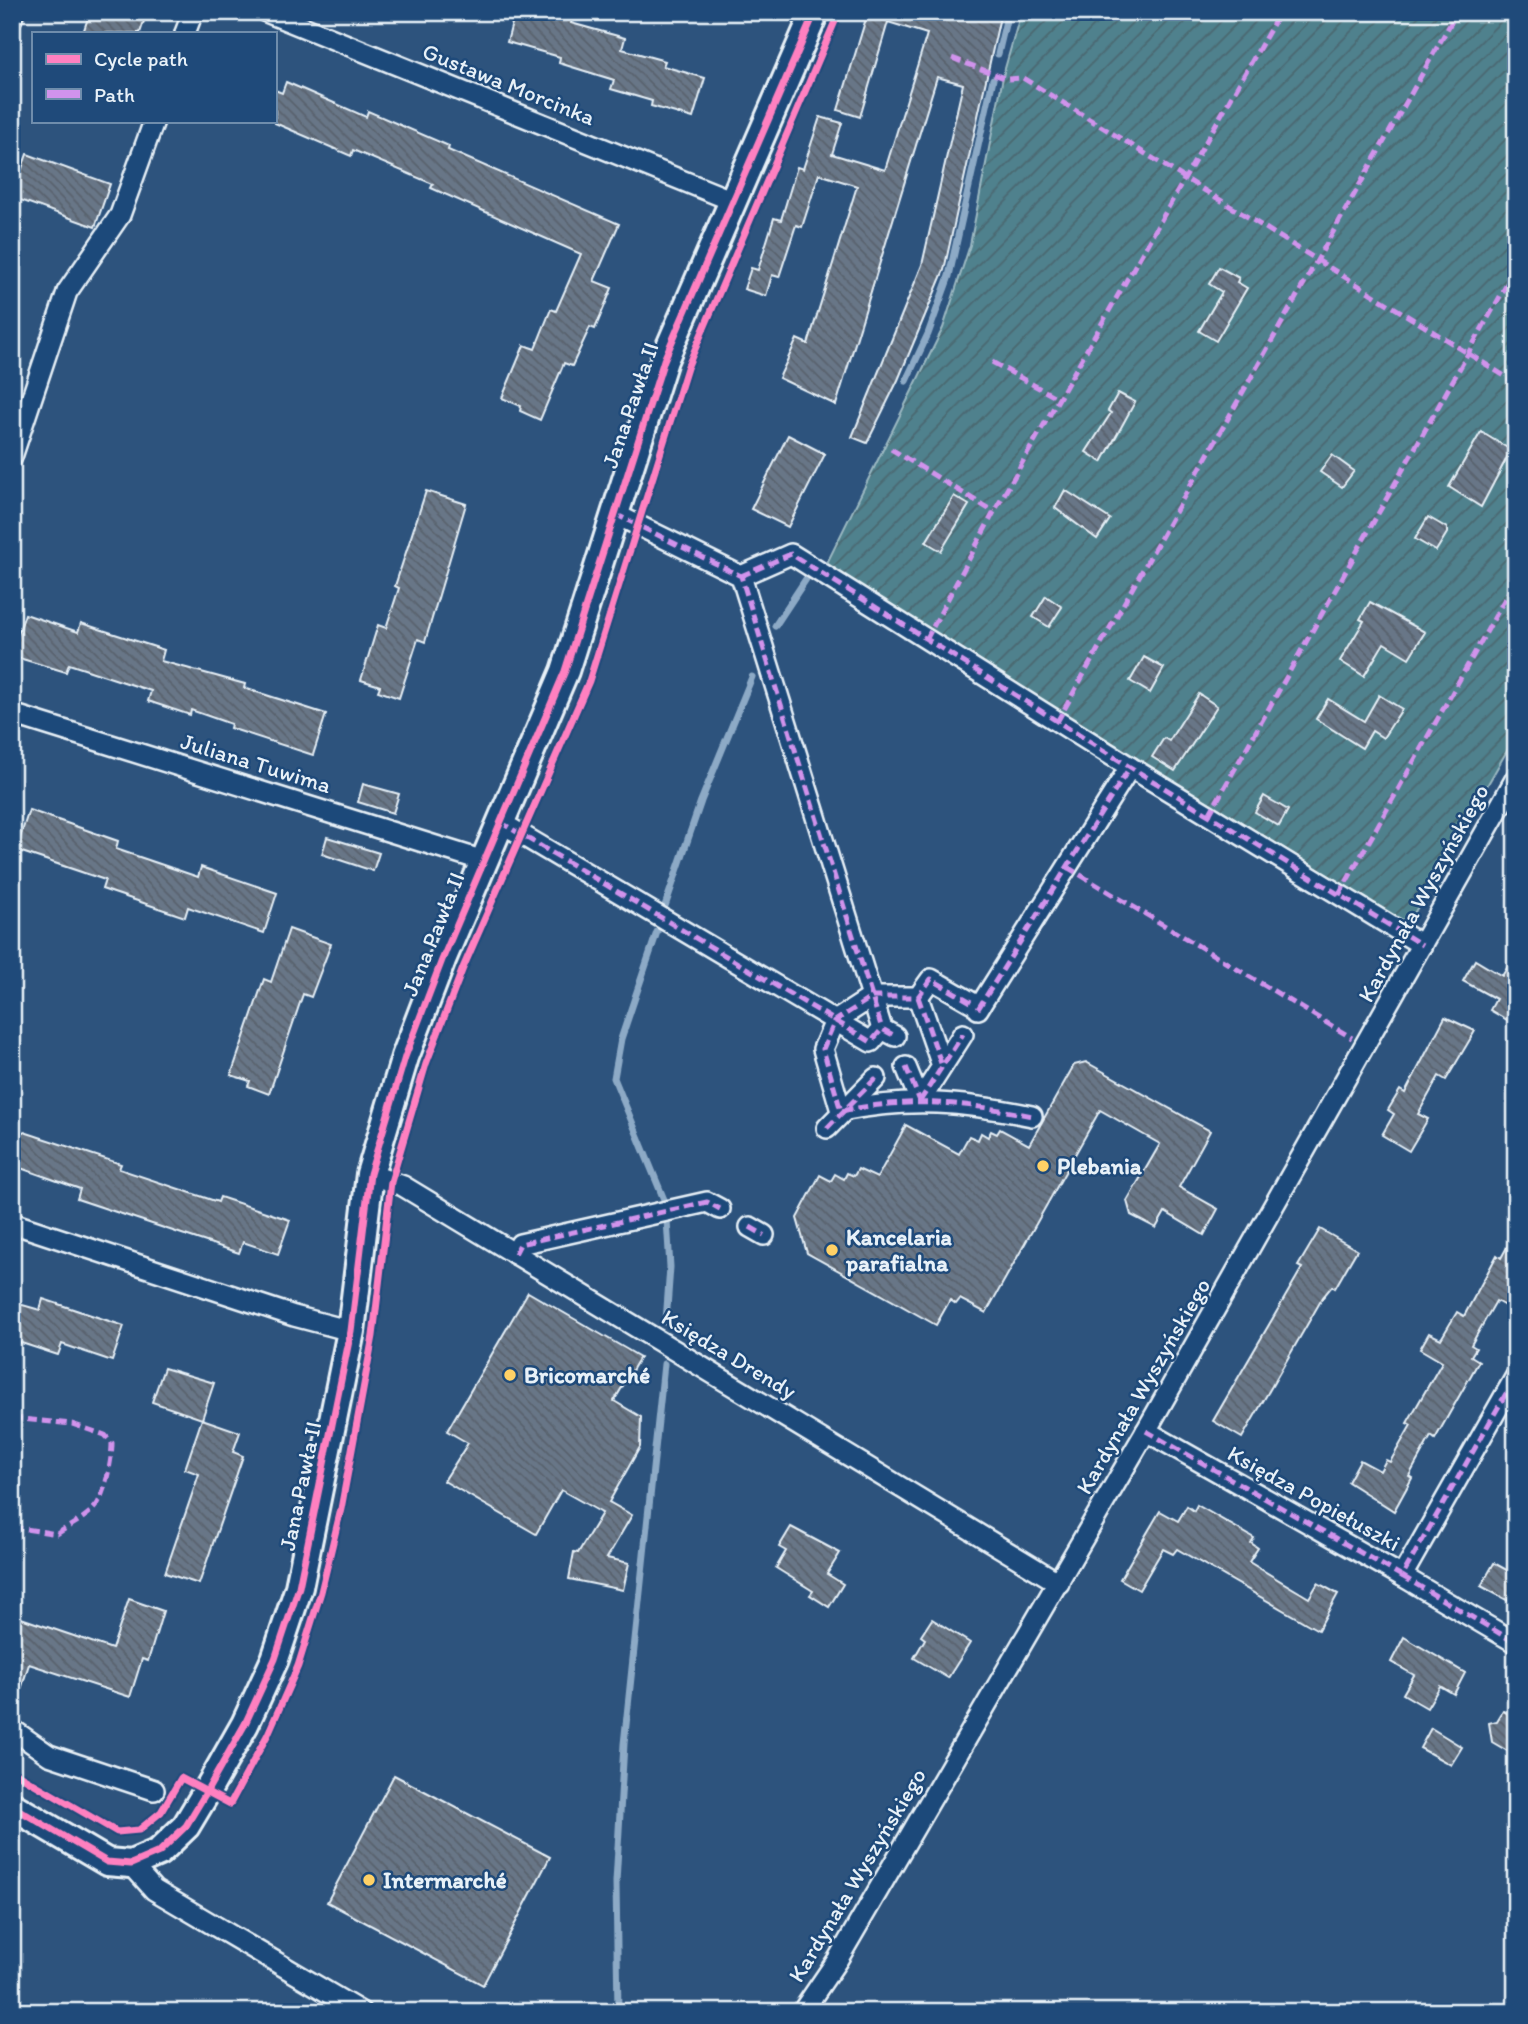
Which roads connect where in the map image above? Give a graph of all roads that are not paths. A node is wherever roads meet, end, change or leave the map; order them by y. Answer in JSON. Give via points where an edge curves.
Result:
{"nodes":[{"id":1,"x":14,"y":12,"type":"edge"},
{"id":2,"x":193,"y":12,"type":"edge"},
{"id":3,"x":267,"y":12,"type":"edge"},
{"id":4,"x":815,"y":12,"type":"edge"},
{"id":5,"x":12,"y":18,"type":"edge"},
{"id":6,"x":185,"y":32,"type":"edge"},
{"id":7,"x":154,"y":122,"type":"edge"},
{"id":8,"x":733,"y":201,"type":"junction"},
{"id":9,"x":12,"y":457,"type":"edge"},
{"id":10,"x":615,"y":514,"type":"junction"},
{"id":11,"x":741,"y":576,"type":"junction"},
{"id":12,"x":12,"y":714,"type":"edge"},
{"id":13,"x":1130,"y":767,"type":"junction"},
{"id":14,"x":1516,"y":778,"type":"edge"},
{"id":15,"x":500,"y":822,"type":"junction"},
{"id":16,"x":484,"y":861,"type":"junction"},
{"id":17,"x":1422,"y":945,"type":"junction"},
{"id":18,"x":872,"y":997,"type":"junction"},
{"id":19,"x":918,"y":997,"type":"junction"},
{"id":20,"x":835,"y":1021,"type":"junction"},
{"id":21,"x":963,"y":1034,"type":"dead end"},
{"id":22,"x":942,"y":1066,"type":"junction"},
{"id":23,"x":906,"y":1067,"type":"dead end"},
{"id":24,"x":876,"y":1078,"type":"dead end"},
{"id":25,"x":920,"y":1101,"type":"junction"},
{"id":26,"x":841,"y":1111,"type":"junction"},
{"id":27,"x":1032,"y":1116,"type":"dead end"},
{"id":28,"x":827,"y":1128,"type":"dead end"},
{"id":29,"x":370,"y":1174,"type":"junction"},
{"id":30,"x":719,"y":1209,"type":"dead end"},
{"id":31,"x":12,"y":1223,"type":"edge"},
{"id":32,"x":515,"y":1254,"type":"junction"},
{"id":33,"x":351,"y":1331,"type":"junction"},
{"id":34,"x":1516,"y":1376,"type":"edge"},
{"id":35,"x":1146,"y":1431,"type":"junction"},
{"id":36,"x":1402,"y":1576,"type":"junction"},
{"id":37,"x":1059,"y":1583,"type":"junction"},
{"id":38,"x":1516,"y":1643,"type":"edge"},
{"id":39,"x":12,"y":1729,"type":"edge"},
{"id":40,"x":154,"y":1790,"type":"dead end"},
{"id":41,"x":12,"y":1806,"type":"edge"},
{"id":42,"x":131,"y":1864,"type":"junction"},
{"id":43,"x":361,"y":2012,"type":"edge"},
{"id":44,"x":802,"y":2012,"type":"edge"}],
"edges":[{"from":1,"to":5,"type":"street"},
{"from":2,"to":6,"type":"street"},
{"from":3,"to":8,"type":"street","name":"Gustawa Morcinka"},
{"from":4,"to":8,"type":"street","name":"Jana Pawła II"},
{"from":7,"to":9,"type":"street","via":[[120,215],[67,292]]},
{"from":8,"to":10,"type":"street","name":"Jana Pawła II","via":[[664,360]]},
{"from":10,"to":11,"type":"street"},
{"from":10,"to":15,"type":"street","name":"Jana Pawła II","via":[[565,671]]},
{"from":11,"to":13,"type":"street","via":[[791,554]]},
{"from":11,"to":18,"type":"street"},
{"from":12,"to":16,"type":"street","name":"Juliana Tuwima"},
{"from":13,"to":17,"type":"street"},
{"from":13,"to":19,"type":"street","via":[[975,1005],[931,979]]},
{"from":14,"to":17,"type":"street","name":"Kardynała Wyszyńskiego"},
{"from":15,"to":16,"type":"street","name":"Jana Pawła II"},
{"from":15,"to":20,"type":"street"},
{"from":16,"to":29,"type":"street","name":"Jana Pawła II","via":[[405,1057]]},
{"from":17,"to":35,"type":"street","name":"Kardynała Wyszyńskiego"},
{"from":18,"to":19,"type":"street"},
{"from":18,"to":20,"type":"street"},
{"from":18,"to":20,"type":"street","via":[[889,1032],[871,1042]]},
{"from":19,"to":22,"type":"street"},
{"from":20,"to":26,"type":"street","via":[[823,1049]]},
{"from":21,"to":22,"type":"street"},
{"from":22,"to":25,"type":"street"},
{"from":23,"to":25,"type":"street"},
{"from":24,"to":26,"type":"street"},
{"from":25,"to":26,"type":"street"},
{"from":25,"to":27,"type":"street","via":[[969,1103]]},
{"from":26,"to":28,"type":"street"},
{"from":29,"to":32,"type":"street","name":"Księdza Drendy","via":[[403,1186]]},
{"from":29,"to":33,"type":"street","name":"Jana Pawła II"},
{"from":30,"to":32,"type":"street","via":[[707,1202],[520,1244]]},
{"from":31,"to":33,"type":"street"},
{"from":32,"to":37,"type":"street","name":"Księdza Drendy"},
{"from":33,"to":42,"type":"street","name":"Jana Pawła II","via":[[299,1587],[275,1659],[245,1724],[186,1826],[159,1852]]},
{"from":34,"to":36,"type":"street","name":"Księdza Popiełuszki"},
{"from":35,"to":36,"type":"street","name":"Księdza Popiełuszki"},
{"from":35,"to":37,"type":"street","name":"Kardynała Wyszyńskiego"},
{"from":36,"to":38,"type":"street"},
{"from":37,"to":44,"type":"street","name":"Kardynała Wyszyńskiego","via":[[838,1959]]},
{"from":39,"to":40,"type":"street","via":[[49,1755]]},
{"from":41,"to":42,"type":"street","via":[[107,1862]]},
{"from":42,"to":43,"type":"street","via":[[154,1890]]}]}
